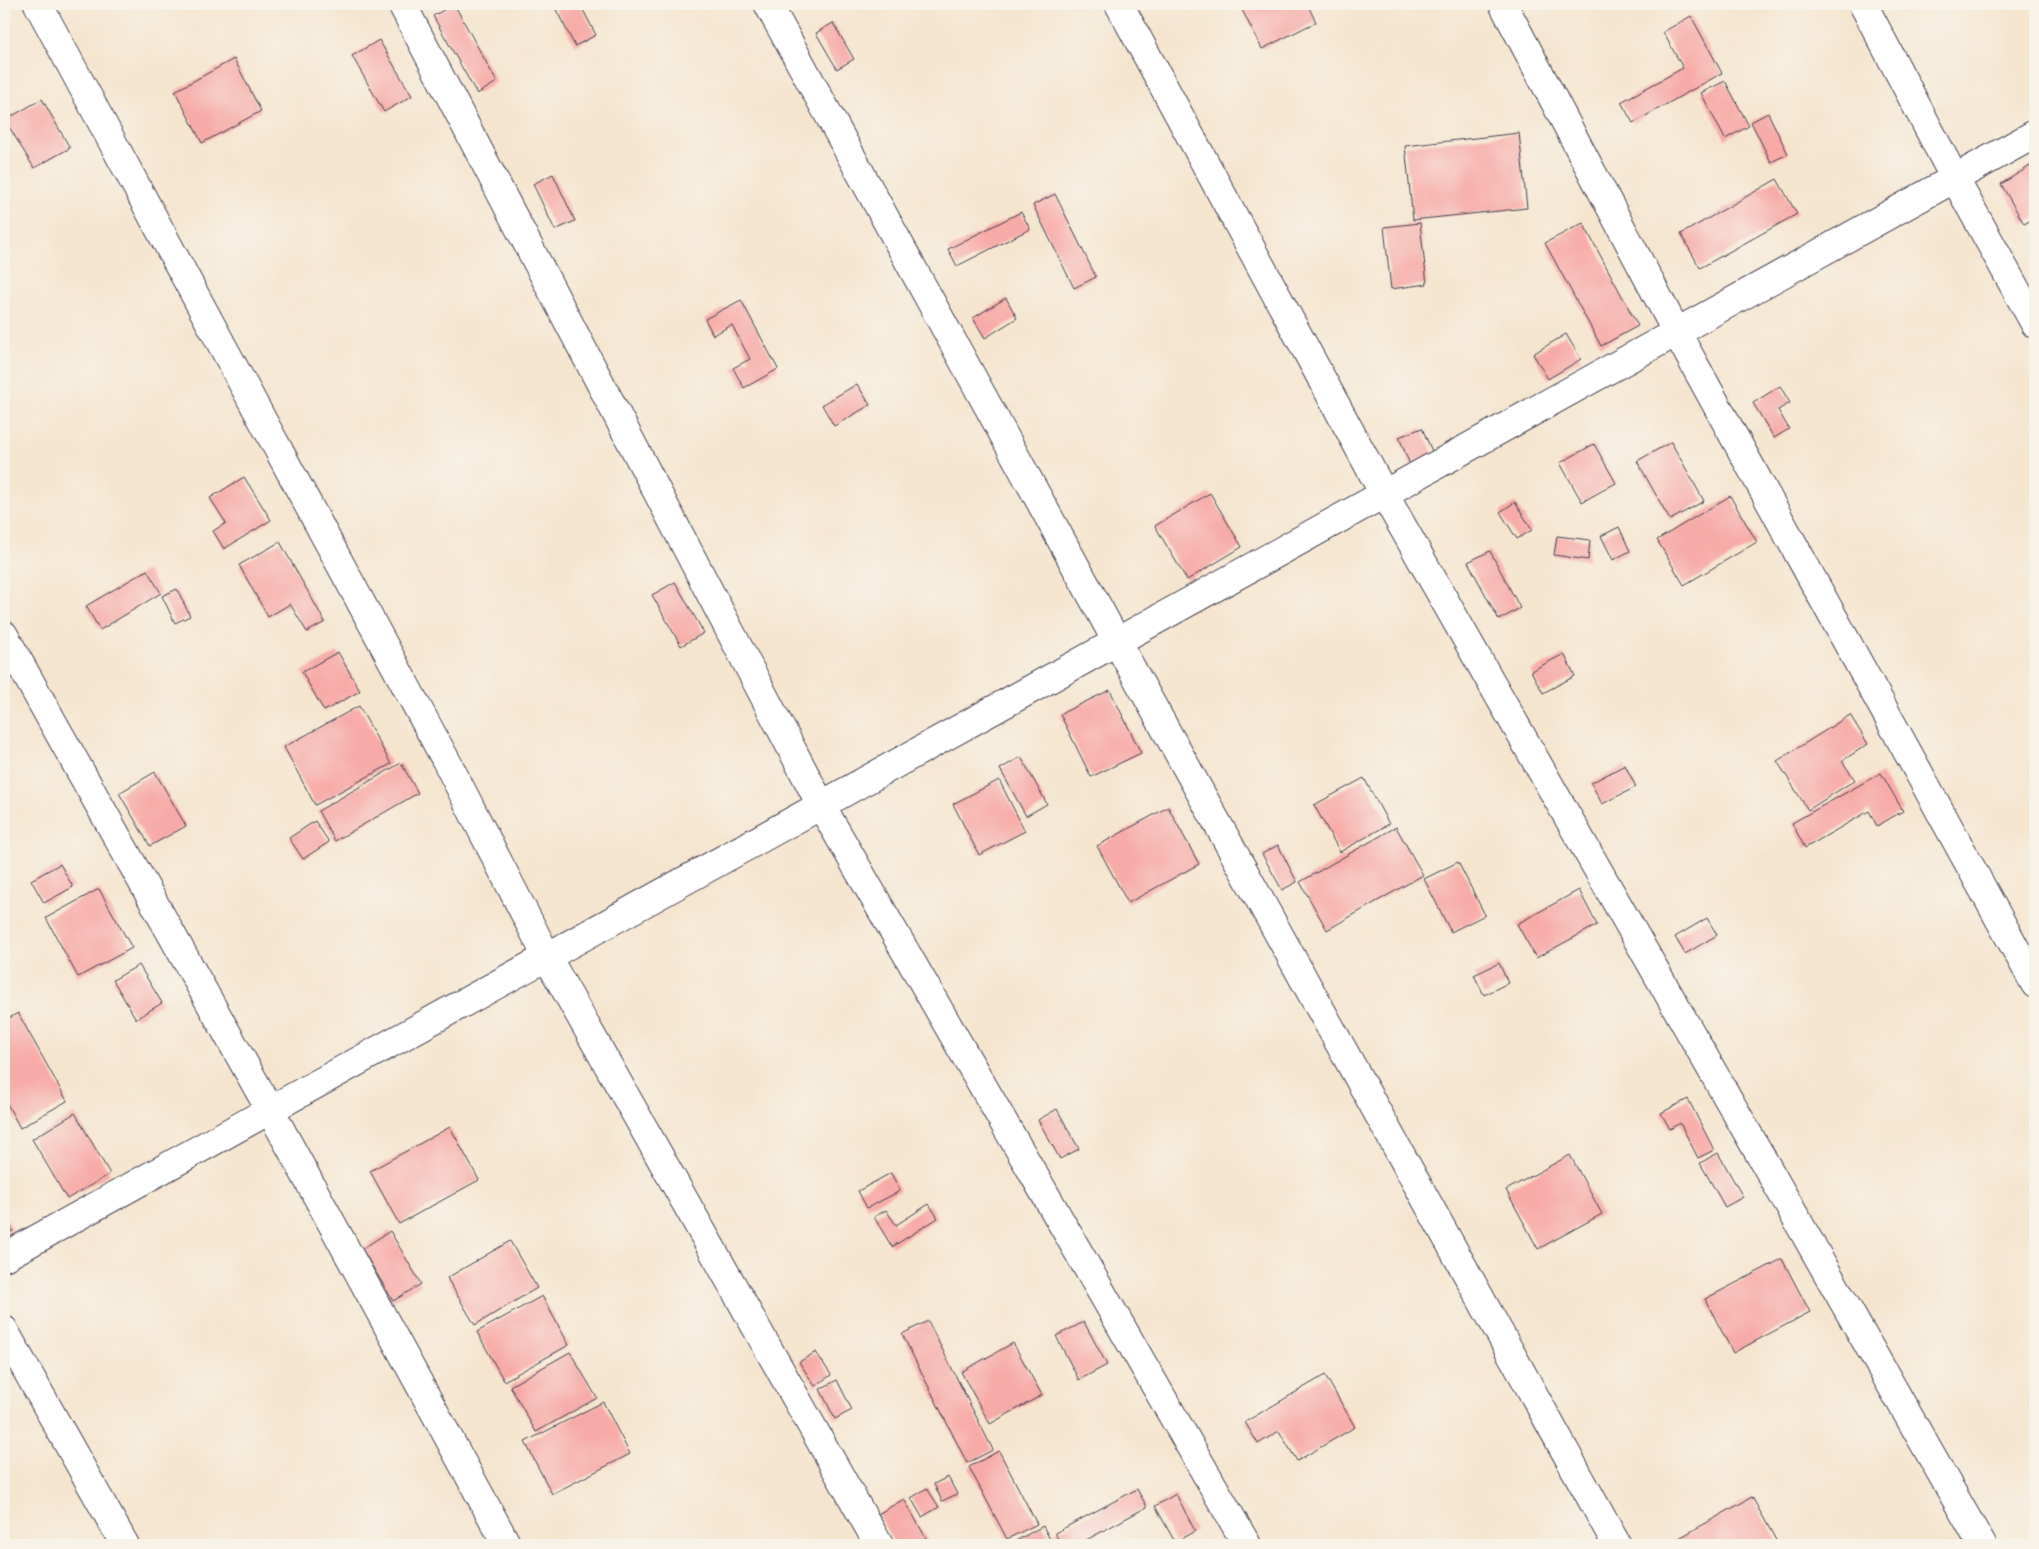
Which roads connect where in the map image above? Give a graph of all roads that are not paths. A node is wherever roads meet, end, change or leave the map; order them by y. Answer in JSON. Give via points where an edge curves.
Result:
{"nodes":[{"id":1,"x":38,"y":4,"type":"edge"},
{"id":2,"x":402,"y":4,"type":"edge"},
{"id":3,"x":768,"y":4,"type":"edge"},
{"id":4,"x":1119,"y":4,"type":"edge"},
{"id":5,"x":1503,"y":4,"type":"edge"},
{"id":6,"x":1863,"y":4,"type":"edge"},
{"id":7,"x":2035,"y":134,"type":"edge"},
{"id":8,"x":1955,"y":179,"type":"junction"},
{"id":9,"x":2035,"y":324,"type":"edge"},
{"id":10,"x":1676,"y":332,"type":"junction"},
{"id":11,"x":1384,"y":494,"type":"junction"},
{"id":12,"x":4,"y":635,"type":"edge"},
{"id":13,"x":1117,"y":642,"type":"junction"},
{"id":14,"x":822,"y":805,"type":"junction"},
{"id":15,"x":547,"y":957,"type":"junction"},
{"id":16,"x":2035,"y":984,"type":"edge"},
{"id":17,"x":270,"y":1110,"type":"junction"},
{"id":18,"x":4,"y":1257,"type":"edge"},
{"id":19,"x":4,"y":1330,"type":"edge"},
{"id":20,"x":125,"y":1545,"type":"edge"},
{"id":21,"x":507,"y":1545,"type":"edge"},
{"id":22,"x":879,"y":1545,"type":"edge"},
{"id":23,"x":1247,"y":1545,"type":"edge"},
{"id":24,"x":1617,"y":1545,"type":"edge"},
{"id":25,"x":1982,"y":1545,"type":"edge"}],
"edges":[{"from":1,"to":15,"type":"street","via":[[448,764]]},
{"from":2,"to":14,"type":"street"},
{"from":3,"to":13,"type":"street"},
{"from":4,"to":11,"type":"street"},
{"from":5,"to":10,"type":"street"},
{"from":6,"to":8,"type":"street"},
{"from":7,"to":8,"type":"street"},
{"from":8,"to":9,"type":"street"},
{"from":8,"to":10,"type":"street"},
{"from":10,"to":11,"type":"street"},
{"from":10,"to":16,"type":"street"},
{"from":11,"to":13,"type":"street"},
{"from":11,"to":25,"type":"street"},
{"from":12,"to":17,"type":"street"},
{"from":13,"to":14,"type":"street"},
{"from":13,"to":24,"type":"street"},
{"from":14,"to":15,"type":"street"},
{"from":14,"to":23,"type":"street"},
{"from":15,"to":17,"type":"street"},
{"from":15,"to":22,"type":"street"},
{"from":17,"to":18,"type":"street"},
{"from":17,"to":21,"type":"street"},
{"from":19,"to":20,"type":"street"}]}
